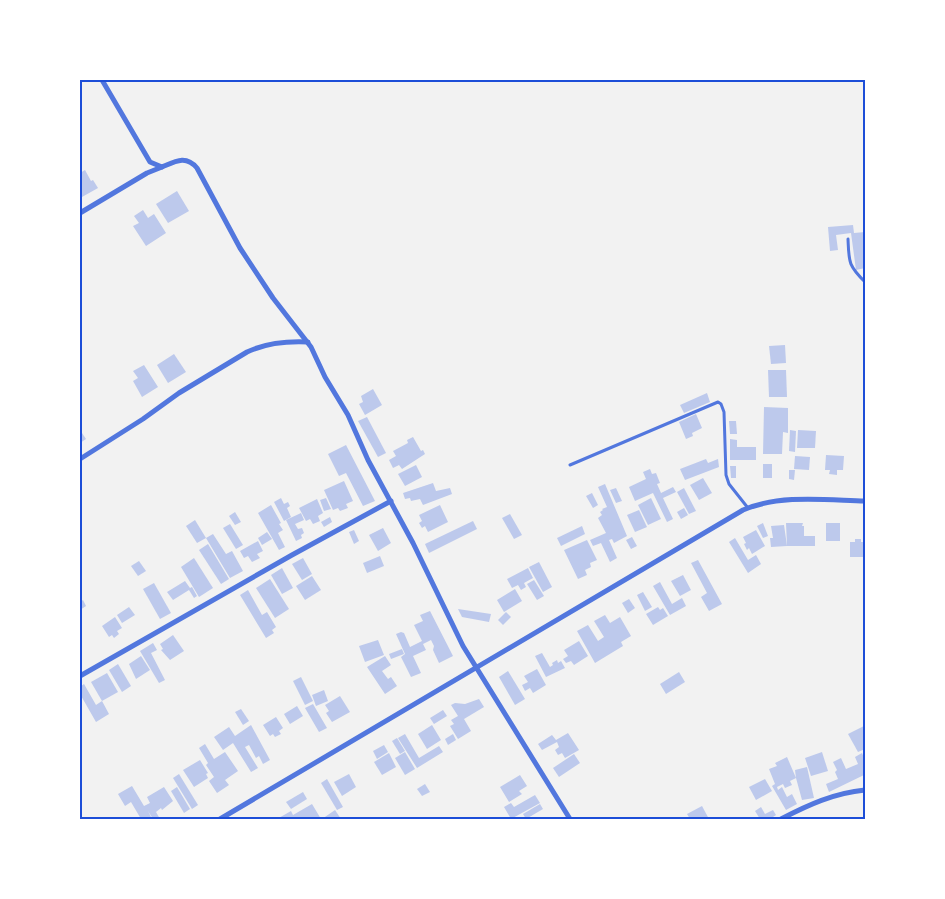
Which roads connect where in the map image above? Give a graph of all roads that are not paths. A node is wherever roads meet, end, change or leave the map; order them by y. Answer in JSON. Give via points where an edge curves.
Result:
{"nodes":[{"id":1,"x":102,"y":80,"type":"edge"},
{"id":2,"x":162,"y":167,"type":"junction"},
{"id":3,"x":80,"y":214,"type":"edge"},
{"id":4,"x":848,"y":239,"type":"dead end"},
{"id":5,"x":865,"y":282,"type":"edge"},
{"id":6,"x":308,"y":342,"type":"junction"},
{"id":7,"x":80,"y":459,"type":"edge"},
{"id":8,"x":570,"y":465,"type":"dead end"},
{"id":9,"x":865,"y":501,"type":"edge"},
{"id":10,"x":391,"y":502,"type":"junction"},
{"id":11,"x":748,"y":508,"type":"junction"},
{"id":12,"x":476,"y":668,"type":"junction"},
{"id":13,"x":80,"y":676,"type":"edge"},
{"id":14,"x":865,"y":790,"type":"edge"},
{"id":15,"x":220,"y":819,"type":"edge"},
{"id":16,"x":570,"y":819,"type":"edge"},
{"id":17,"x":781,"y":819,"type":"edge"}],
"edges":[{"from":1,"to":2,"type":"street","via":[[148,160]]},
{"from":2,"to":3,"type":"street"},
{"from":2,"to":6,"type":"street","via":[[181,159],[194,164],[256,272]]},
{"from":4,"to":5,"type":"lane","via":[[849,262]]},
{"from":6,"to":7,"type":"street","via":[[278,343],[247,352]]},
{"from":6,"to":10,"type":"street"},
{"from":8,"to":11,"type":"lane","via":[[718,402],[724,412],[727,480]]},
{"from":9,"to":11,"type":"street","via":[[792,500]]},
{"from":10,"to":12,"type":"street"},
{"from":10,"to":13,"type":"street"},
{"from":11,"to":12,"type":"street"},
{"from":12,"to":15,"type":"street"},
{"from":12,"to":16,"type":"street"},
{"from":14,"to":17,"type":"street","via":[[818,800]]}]}
